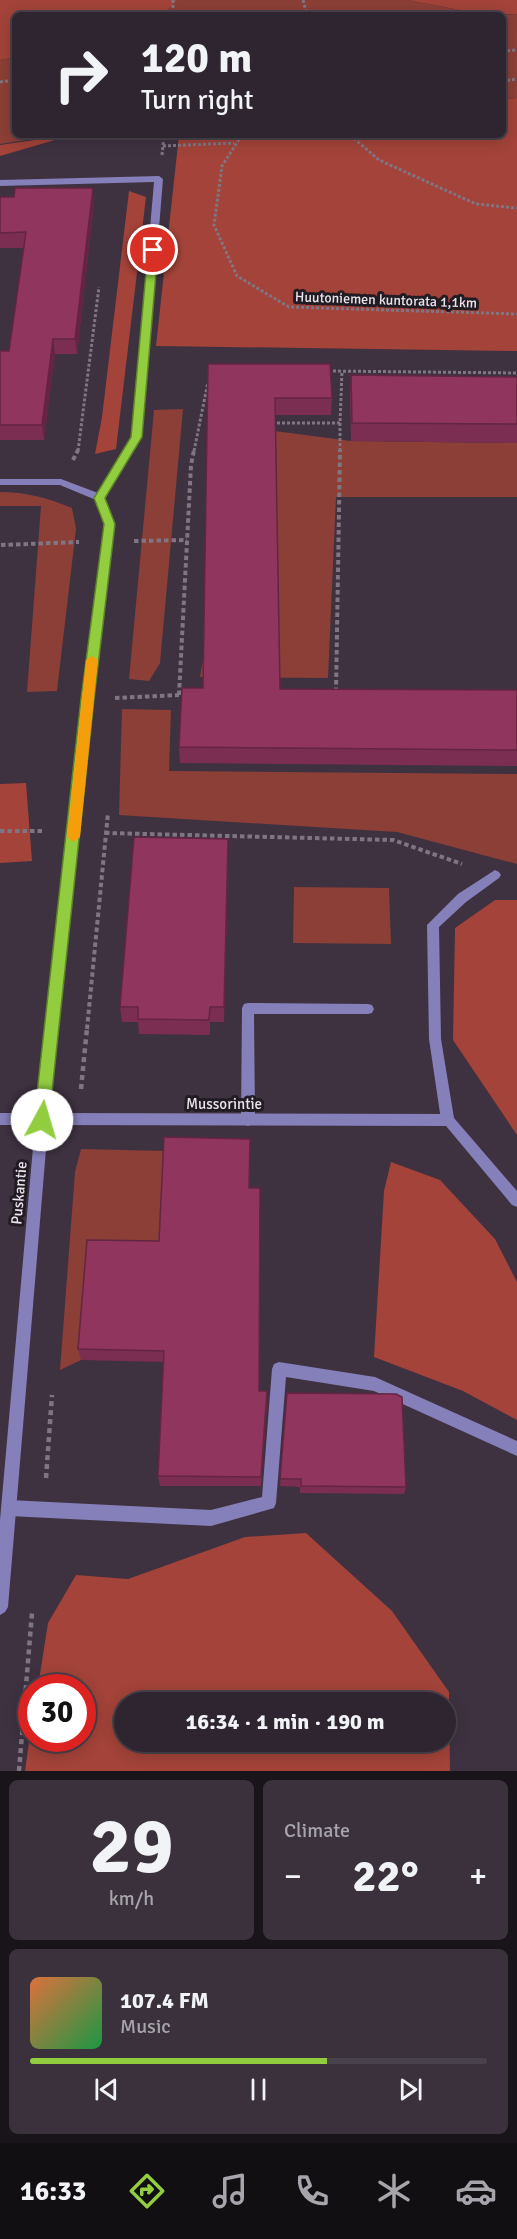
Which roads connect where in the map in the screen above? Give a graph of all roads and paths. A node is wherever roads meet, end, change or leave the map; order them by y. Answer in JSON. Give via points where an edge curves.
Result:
{"nodes":[{"id":1,"x":239,"y":138,"type":"edge"},
{"id":2,"x":353,"y":138,"type":"edge"},
{"id":3,"x":235,"y":143,"type":"junction"},
{"id":4,"x":163,"y":147,"type":"dead end"},
{"id":5,"x":0,"y":183,"type":"edge"},
{"id":6,"x":517,"y":208,"type":"edge"},
{"id":7,"x":99,"y":287,"type":"dead end"},
{"id":8,"x":517,"y":314,"type":"edge"},
{"id":9,"x":318,"y":370,"type":"edge"},
{"id":10,"x":342,"y":371,"type":"junction"},
{"id":11,"x":517,"y":373,"type":"edge"},
{"id":12,"x":209,"y":379,"type":"edge"},
{"id":13,"x":199,"y":423,"type":"junction"},
{"id":14,"x":211,"y":423,"type":"edge"},
{"id":15,"x":269,"y":423,"type":"edge"},
{"id":16,"x":340,"y":423,"type":"junction"},
{"id":17,"x":0,"y":482,"type":"edge"},
{"id":18,"x":61,"y":482,"type":"junction"},
{"id":19,"x":100,"y":498,"type":"junction"},
{"id":20,"x":179,"y":695,"type":"junction"},
{"id":21,"x":190,"y":695,"type":"edge"},
{"id":22,"x":336,"y":695,"type":"edge"},
{"id":23,"x":87,"y":699,"type":"junction"},
{"id":24,"x":0,"y":831,"type":"edge"},
{"id":25,"x":74,"y":832,"type":"junction"},
{"id":26,"x":495,"y":875,"type":"joint"},
{"id":27,"x":368,"y":1009,"type":"dead end"},
{"id":28,"x":0,"y":1119,"type":"edge"},
{"id":29,"x":42,"y":1120,"type":"junction"},
{"id":30,"x":248,"y":1120,"type":"junction"},
{"id":31,"x":448,"y":1120,"type":"junction"},
{"id":32,"x":517,"y":1201,"type":"edge"},
{"id":33,"x":517,"y":1449,"type":"edge"},
{"id":34,"x":9,"y":1508,"type":"junction"},
{"id":35,"x":0,"y":1607,"type":"edge"}],
"edges":[{"from":1,"to":3,"type":"path","name":"Huutoniemen kuntorata 1,1km"},
{"from":2,"to":6,"type":"path","via":[[379,160],[476,204]]},
{"from":3,"to":4,"type":"path"},
{"from":3,"to":8,"type":"path","name":"Huutoniemen kuntorata 1,1km","via":[[222,166],[214,225],[237,276],[262,292],[289,307]]},
{"from":5,"to":19,"type":"street","via":[[159,179],[137,437]]},
{"from":7,"to":18,"type":"path","via":[[78,452]]},
{"from":9,"to":10,"type":"path"},
{"from":10,"to":11,"type":"path"},
{"from":10,"to":16,"type":"path"},
{"from":12,"to":13,"type":"path"},
{"from":13,"to":14,"type":"path"},
{"from":13,"to":20,"type":"path","via":[[191,465]]},
{"from":15,"to":16,"type":"path"},
{"from":16,"to":22,"type":"path"},
{"from":17,"to":18,"type":"street"},
{"from":18,"to":19,"type":"street"},
{"from":19,"to":23,"type":"street","name":"Puskantie","via":[[110,524]]},
{"from":20,"to":21,"type":"path"},
{"from":20,"to":23,"type":"path"},
{"from":23,"to":25,"type":"street","name":"Puskantie"},
{"from":24,"to":25,"type":"path"},
{"from":25,"to":26,"type":"path","via":[[393,840]]},
{"from":25,"to":29,"type":"street","name":"Puskantie"},
{"from":26,"to":31,"type":"street","via":[[432,925],[435,1039]]},
{"from":27,"to":30,"type":"street","via":[[248,1008]]},
{"from":28,"to":29,"type":"street","name":"Mussorintie"},
{"from":29,"to":30,"type":"street","name":"Mussorintie"},
{"from":29,"to":34,"type":"street","name":"Puskantie"},
{"from":30,"to":31,"type":"street","name":"Mussorintie"},
{"from":31,"to":32,"type":"street"},
{"from":33,"to":34,"type":"street","via":[[375,1384],[279,1370],[269,1503],[211,1518]]},
{"from":34,"to":35,"type":"street","name":"Puskantie"}]}
